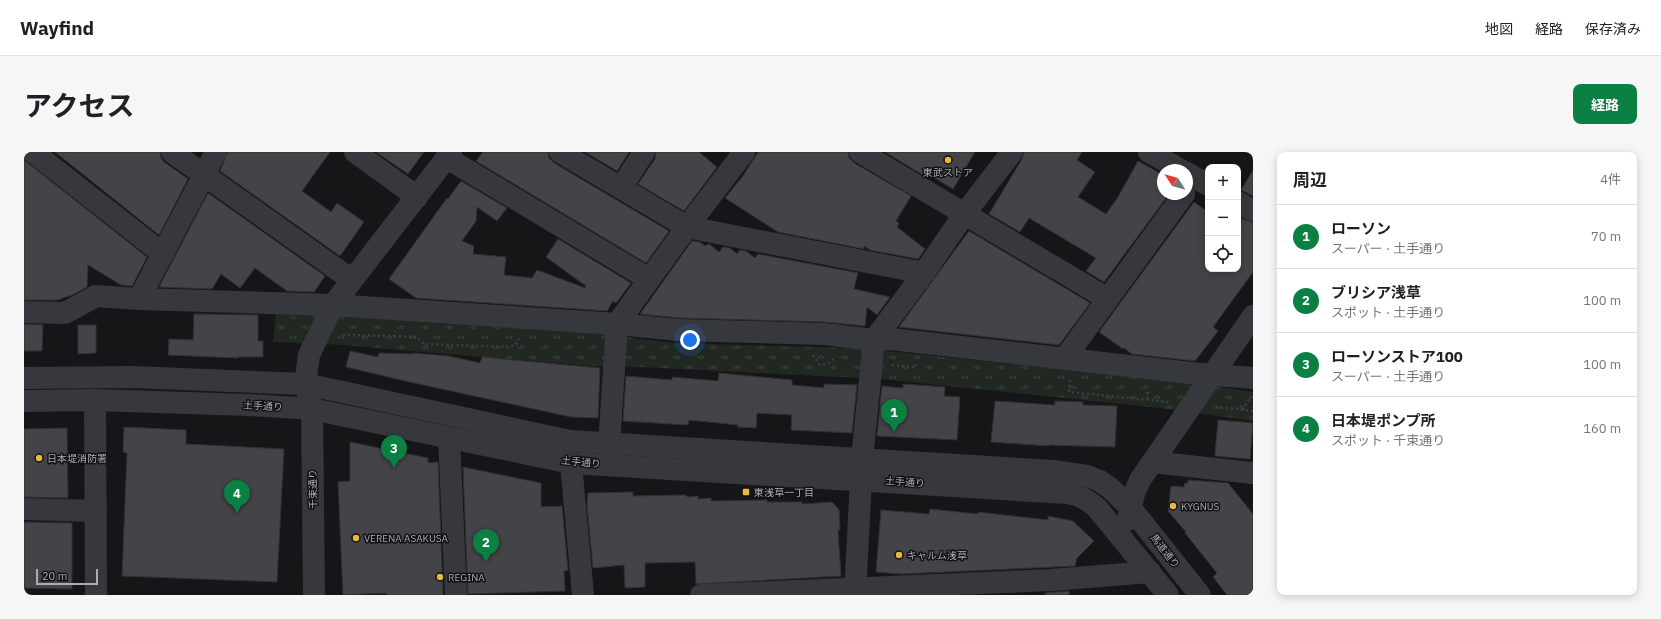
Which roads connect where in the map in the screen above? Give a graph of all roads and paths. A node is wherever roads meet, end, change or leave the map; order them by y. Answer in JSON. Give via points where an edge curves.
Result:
{"nodes":[{"id":1,"x":33,"y":152,"type":"edge"},
{"id":2,"x":172,"y":152,"type":"edge"},
{"id":3,"x":216,"y":152,"type":"edge"},
{"id":4,"x":355,"y":152,"type":"edge"},
{"id":5,"x":644,"y":152,"type":"edge"},
{"id":6,"x":744,"y":152,"type":"edge"},
{"id":7,"x":860,"y":152,"type":"edge"},
{"id":8,"x":1012,"y":152,"type":"edge"},
{"id":9,"x":1149,"y":152,"type":"edge"},
{"id":10,"x":562,"y":153,"type":"edge"},
{"id":11,"x":449,"y":155,"type":"edge"},
{"id":12,"x":1165,"y":164,"type":"edge"},
{"id":13,"x":204,"y":175,"type":"junction"},
{"id":14,"x":621,"y":188,"type":"junction"},
{"id":15,"x":417,"y":197,"type":"junction"},
{"id":16,"x":1177,"y":200,"type":"edge"},
{"id":17,"x":1241,"y":204,"type":"edge"},
{"id":18,"x":1253,"y":211,"type":"edge"},
{"id":19,"x":965,"y":213,"type":"junction"},
{"id":20,"x":686,"y":228,"type":"junction"},
{"id":21,"x":163,"y":254,"type":"junction"},
{"id":22,"x":924,"y":273,"type":"junction"},
{"id":23,"x":649,"y":279,"type":"junction"},
{"id":24,"x":352,"y":280,"type":"junction"},
{"id":25,"x":139,"y":299,"type":"junction"},
{"id":26,"x":1108,"y":299,"type":"junction"},
{"id":27,"x":333,"y":305,"type":"junction"},
{"id":28,"x":24,"y":312,"type":"edge"},
{"id":29,"x":1253,"y":316,"type":"edge"},
{"id":30,"x":617,"y":324,"type":"junction"},
{"id":31,"x":519,"y":332,"type":"dead end"},
{"id":32,"x":394,"y":336,"type":"dead end"},
{"id":33,"x":874,"y":340,"type":"junction"},
{"id":34,"x":1068,"y":366,"type":"junction"},
{"id":35,"x":1212,"y":375,"type":"junction"},
{"id":36,"x":24,"y":378,"type":"edge"},
{"id":37,"x":305,"y":384,"type":"junction"},
{"id":38,"x":1252,"y":386,"type":"edge"},
{"id":39,"x":1146,"y":399,"type":"dead end"},
{"id":40,"x":95,"y":400,"type":"junction"},
{"id":41,"x":24,"y":401,"type":"edge"},
{"id":42,"x":1191,"y":405,"type":"junction"},
{"id":43,"x":312,"y":409,"type":"junction"},
{"id":44,"x":1243,"y":410,"type":"junction"},
{"id":45,"x":1253,"y":411,"type":"edge"},
{"id":46,"x":449,"y":438,"type":"junction"},
{"id":47,"x":609,"y":445,"type":"junction"},
{"id":48,"x":1152,"y":462,"type":"junction"},
{"id":49,"x":571,"y":463,"type":"junction"},
{"id":50,"x":862,"y":470,"type":"junction"},
{"id":51,"x":1253,"y":473,"type":"edge"},
{"id":52,"x":1140,"y":480,"type":"junction"},
{"id":53,"x":1110,"y":488,"type":"junction"},
{"id":54,"x":1076,"y":494,"type":"junction"},
{"id":55,"x":1130,"y":507,"type":"junction"},
{"id":56,"x":24,"y":508,"type":"edge"},
{"id":57,"x":96,"y":511,"type":"junction"},
{"id":58,"x":1124,"y":540,"type":"junction"},
{"id":59,"x":1150,"y":572,"type":"junction"},
{"id":60,"x":1056,"y":588,"type":"edge"},
{"id":61,"x":938,"y":590,"type":"edge"},
{"id":62,"x":855,"y":591,"type":"edge"},
{"id":63,"x":96,"y":595,"type":"edge"},
{"id":64,"x":314,"y":595,"type":"edge"},
{"id":65,"x":456,"y":595,"type":"edge"},
{"id":66,"x":583,"y":595,"type":"edge"},
{"id":67,"x":701,"y":595,"type":"edge"},
{"id":68,"x":708,"y":595,"type":"edge"},
{"id":69,"x":1168,"y":595,"type":"edge"},
{"id":70,"x":1200,"y":595,"type":"edge"}],
"edges":[{"from":1,"to":21,"type":"street"},
{"from":2,"to":13,"type":"street"},
{"from":3,"to":13,"type":"street"},
{"from":4,"to":15,"type":"street"},
{"from":5,"to":14,"type":"street"},
{"from":6,"to":20,"type":"street"},
{"from":7,"to":19,"type":"street"},
{"from":8,"to":19,"type":"street"},
{"from":9,"to":12,"type":"street"},
{"from":10,"to":14,"type":"street"},
{"from":11,"to":15,"type":"street"},
{"from":11,"to":23,"type":"street"},
{"from":13,"to":21,"type":"street"},
{"from":13,"to":24,"type":"street"},
{"from":14,"to":20,"type":"street"},
{"from":15,"to":24,"type":"street"},
{"from":16,"to":26,"type":"street"},
{"from":17,"to":18,"type":"street"},
{"from":19,"to":22,"type":"street"},
{"from":19,"to":26,"type":"street"},
{"from":20,"to":22,"type":"street"},
{"from":20,"to":23,"type":"street"},
{"from":21,"to":25,"type":"street"},
{"from":22,"to":33,"type":"street"},
{"from":23,"to":30,"type":"street"},
{"from":24,"to":27,"type":"street"},
{"from":25,"to":27,"type":"street"},
{"from":25,"to":28,"type":"street","via":[[96,296],[65,313]]},
{"from":26,"to":34,"type":"street"},
{"from":27,"to":30,"type":"street"},
{"from":27,"to":37,"type":"street","via":[[309,355]]},
{"from":29,"to":35,"type":"street"},
{"from":30,"to":33,"type":"street","via":[[679,330],[825,334]]},
{"from":30,"to":47,"type":"street"},
{"from":31,"to":32,"type":"path","via":[[519,340],[515,345],[509,346],[424,344],[416,337]]},
{"from":33,"to":34,"type":"street","via":[[891,339]]},
{"from":33,"to":50,"type":"street"},
{"from":34,"to":35,"type":"street"},
{"from":34,"to":39,"type":"path","via":[[1069,392]]},
{"from":35,"to":38,"type":"street"},
{"from":35,"to":42,"type":"street"},
{"from":36,"to":37,"type":"street","name":"土手通り","via":[[132,377]]},
{"from":37,"to":43,"type":"street","name":"千束通り"},
{"from":37,"to":47,"type":"street","name":"土手通り","via":[[570,441]]},
{"from":38,"to":44,"type":"path"},
{"from":40,"to":41,"type":"street","name":"土手通り"},
{"from":40,"to":43,"type":"street","name":"土手通り"},
{"from":40,"to":57,"type":"street"},
{"from":42,"to":44,"type":"path"},
{"from":42,"to":48,"type":"street"},
{"from":43,"to":46,"type":"street","name":"土手通り"},
{"from":43,"to":64,"type":"street","name":"千束通り"},
{"from":44,"to":45,"type":"path"},
{"from":46,"to":49,"type":"street","name":"土手通り"},
{"from":46,"to":65,"type":"street"},
{"from":47,"to":50,"type":"street","name":"土手通り"},
{"from":48,"to":51,"type":"street"},
{"from":48,"to":52,"type":"street"},
{"from":49,"to":50,"type":"street","name":"土手通り"},
{"from":49,"to":66,"type":"street"},
{"from":50,"to":53,"type":"street","name":"土手通り","via":[[1052,471],[1087,476]]},
{"from":50,"to":54,"type":"street","name":"土手通り"},
{"from":50,"to":62,"type":"street"},
{"from":52,"to":53,"type":"street"},
{"from":52,"to":55,"type":"street"},
{"from":53,"to":54,"type":"street"},
{"from":53,"to":55,"type":"street","name":"土手通り"},
{"from":54,"to":58,"type":"street","name":"土手通り","via":[[1097,508]]},
{"from":55,"to":58,"type":"street"},
{"from":55,"to":70,"type":"street","name":"馬道通り"},
{"from":56,"to":57,"type":"street"},
{"from":57,"to":63,"type":"street"},
{"from":58,"to":59,"type":"street"},
{"from":59,"to":60,"type":"street"},
{"from":59,"to":69,"type":"street"},
{"from":60,"to":61,"type":"street"},
{"from":61,"to":62,"type":"street"},
{"from":62,"to":68,"type":"street"},
{"from":67,"to":68,"type":"street"}]}
